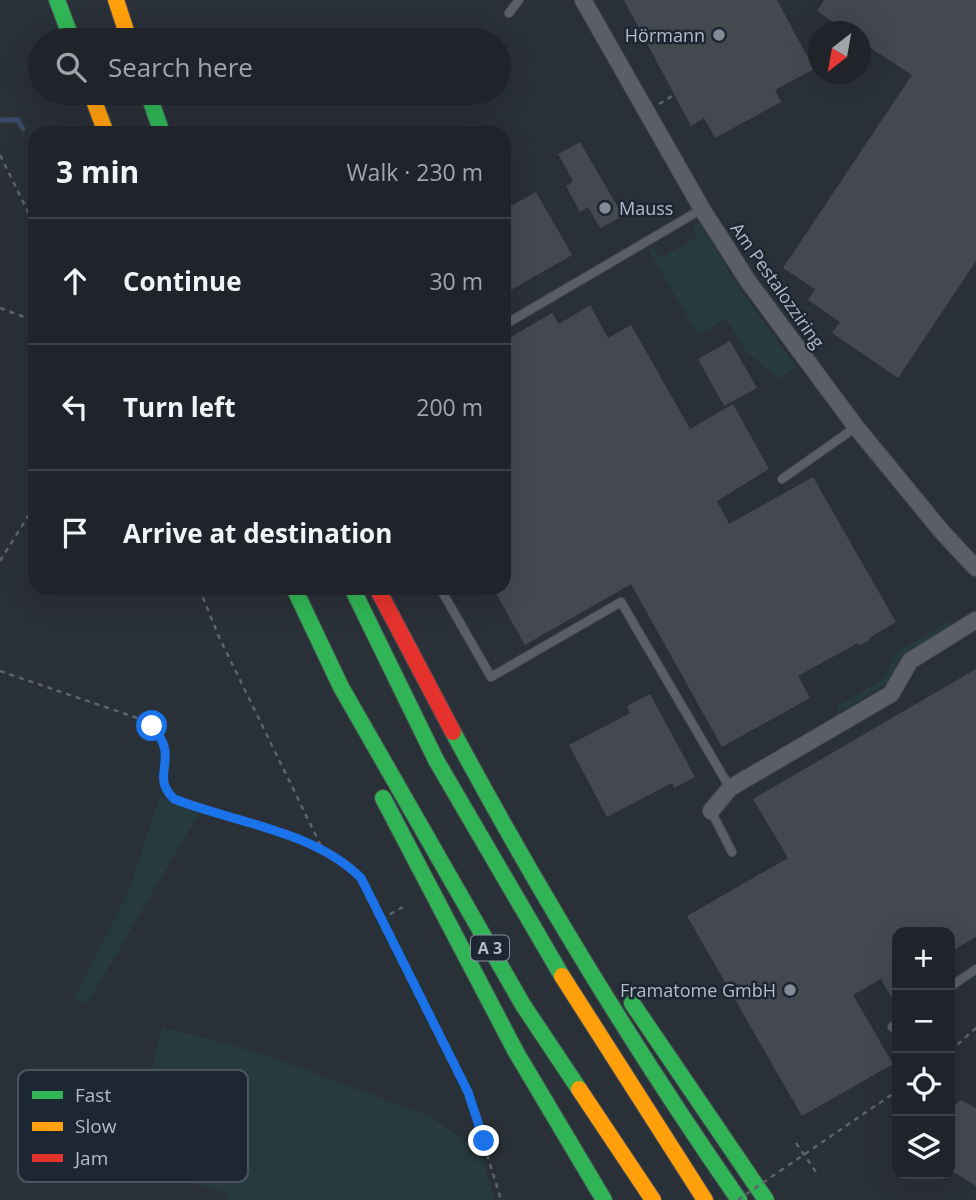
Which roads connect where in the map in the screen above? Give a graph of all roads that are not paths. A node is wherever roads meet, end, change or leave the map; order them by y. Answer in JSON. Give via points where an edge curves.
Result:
{"nodes":[{"id":1,"x":57,"y":0,"type":"edge"},
{"id":2,"x":116,"y":0,"type":"edge"},
{"id":3,"x":519,"y":0,"type":"edge"},
{"id":4,"x":583,"y":0,"type":"edge"},
{"id":5,"x":509,"y":13,"type":"dead end"},
{"id":6,"x":68,"y":28,"type":"edge"},
{"id":7,"x":125,"y":28,"type":"edge"},
{"id":8,"x":96,"y":105,"type":"edge"},
{"id":9,"x":152,"y":105,"type":"edge"},
{"id":10,"x":103,"y":126,"type":"edge"},
{"id":11,"x":160,"y":126,"type":"edge"},
{"id":12,"x":702,"y":209,"type":"junction"},
{"id":13,"x":511,"y":321,"type":"edge"},
{"id":14,"x":856,"y":427,"type":"junction"},
{"id":15,"x":782,"y":479,"type":"dead end"},
{"id":16,"x":976,"y":568,"type":"edge"},
{"id":17,"x":297,"y":595,"type":"edge"},
{"id":18,"x":355,"y":595,"type":"edge"},
{"id":19,"x":381,"y":595,"type":"edge"},
{"id":20,"x":444,"y":595,"type":"edge"},
{"id":21,"x":976,"y":620,"type":"edge"},
{"id":22,"x":341,"y":687,"type":"junction"},
{"id":23,"x":360,"y":753,"type":"dead end"},
{"id":24,"x":730,"y":789,"type":"junction"},
{"id":25,"x":379,"y":790,"type":"dead end"},
{"id":26,"x":497,"y":811,"type":"junction"},
{"id":27,"x":710,"y":811,"type":"joint"},
{"id":28,"x":732,"y":852,"type":"dead end"},
{"id":29,"x":976,"y":969,"type":"edge"},
{"id":30,"x":608,"y":970,"type":"dead end"},
{"id":31,"x":955,"y":984,"type":"edge"},
{"id":32,"x":624,"y":992,"type":"dead end"},
{"id":33,"x":604,"y":1200,"type":"edge"},
{"id":34,"x":653,"y":1200,"type":"edge"},
{"id":35,"x":705,"y":1200,"type":"edge"},
{"id":36,"x":738,"y":1200,"type":"edge"},
{"id":37,"x":766,"y":1200,"type":"edge"}],
"edges":[{"from":1,"to":6,"type":"highway"},
{"from":2,"to":7,"type":"highway"},
{"from":3,"to":5,"type":"lane"},
{"from":4,"to":12,"type":"street","name":"Am Pestalozziring"},
{"from":8,"to":10,"type":"highway"},
{"from":9,"to":11,"type":"highway"},
{"from":12,"to":13,"type":"lane"},
{"from":12,"to":14,"type":"street","name":"Am Pestalozziring","via":[[748,281]]},
{"from":14,"to":15,"type":"lane"},
{"from":14,"to":16,"type":"street","name":"Am Pestalozziring"},
{"from":17,"to":22,"type":"highway","number":"A 3"},
{"from":18,"to":35,"type":"highway","number":"A 3","via":[[448,782],[556,968]]},
{"from":19,"to":26,"type":"highway"},
{"from":20,"to":24,"type":"lane","via":[[491,677],[621,602]]},
{"from":21,"to":24,"type":"street","via":[[910,661],[891,694]]},
{"from":22,"to":23,"type":"highway"},
{"from":22,"to":34,"type":"highway","number":"A 3","via":[[523,1005]]},
{"from":24,"to":27,"type":"street"},
{"from":25,"to":33,"type":"highway","via":[[504,1033]]},
{"from":26,"to":30,"type":"highway"},
{"from":26,"to":36,"type":"highway","via":[[556,919]]},
{"from":27,"to":28,"type":"lane"},
{"from":29,"to":31,"type":"lane"},
{"from":32,"to":37,"type":"highway"}]}
